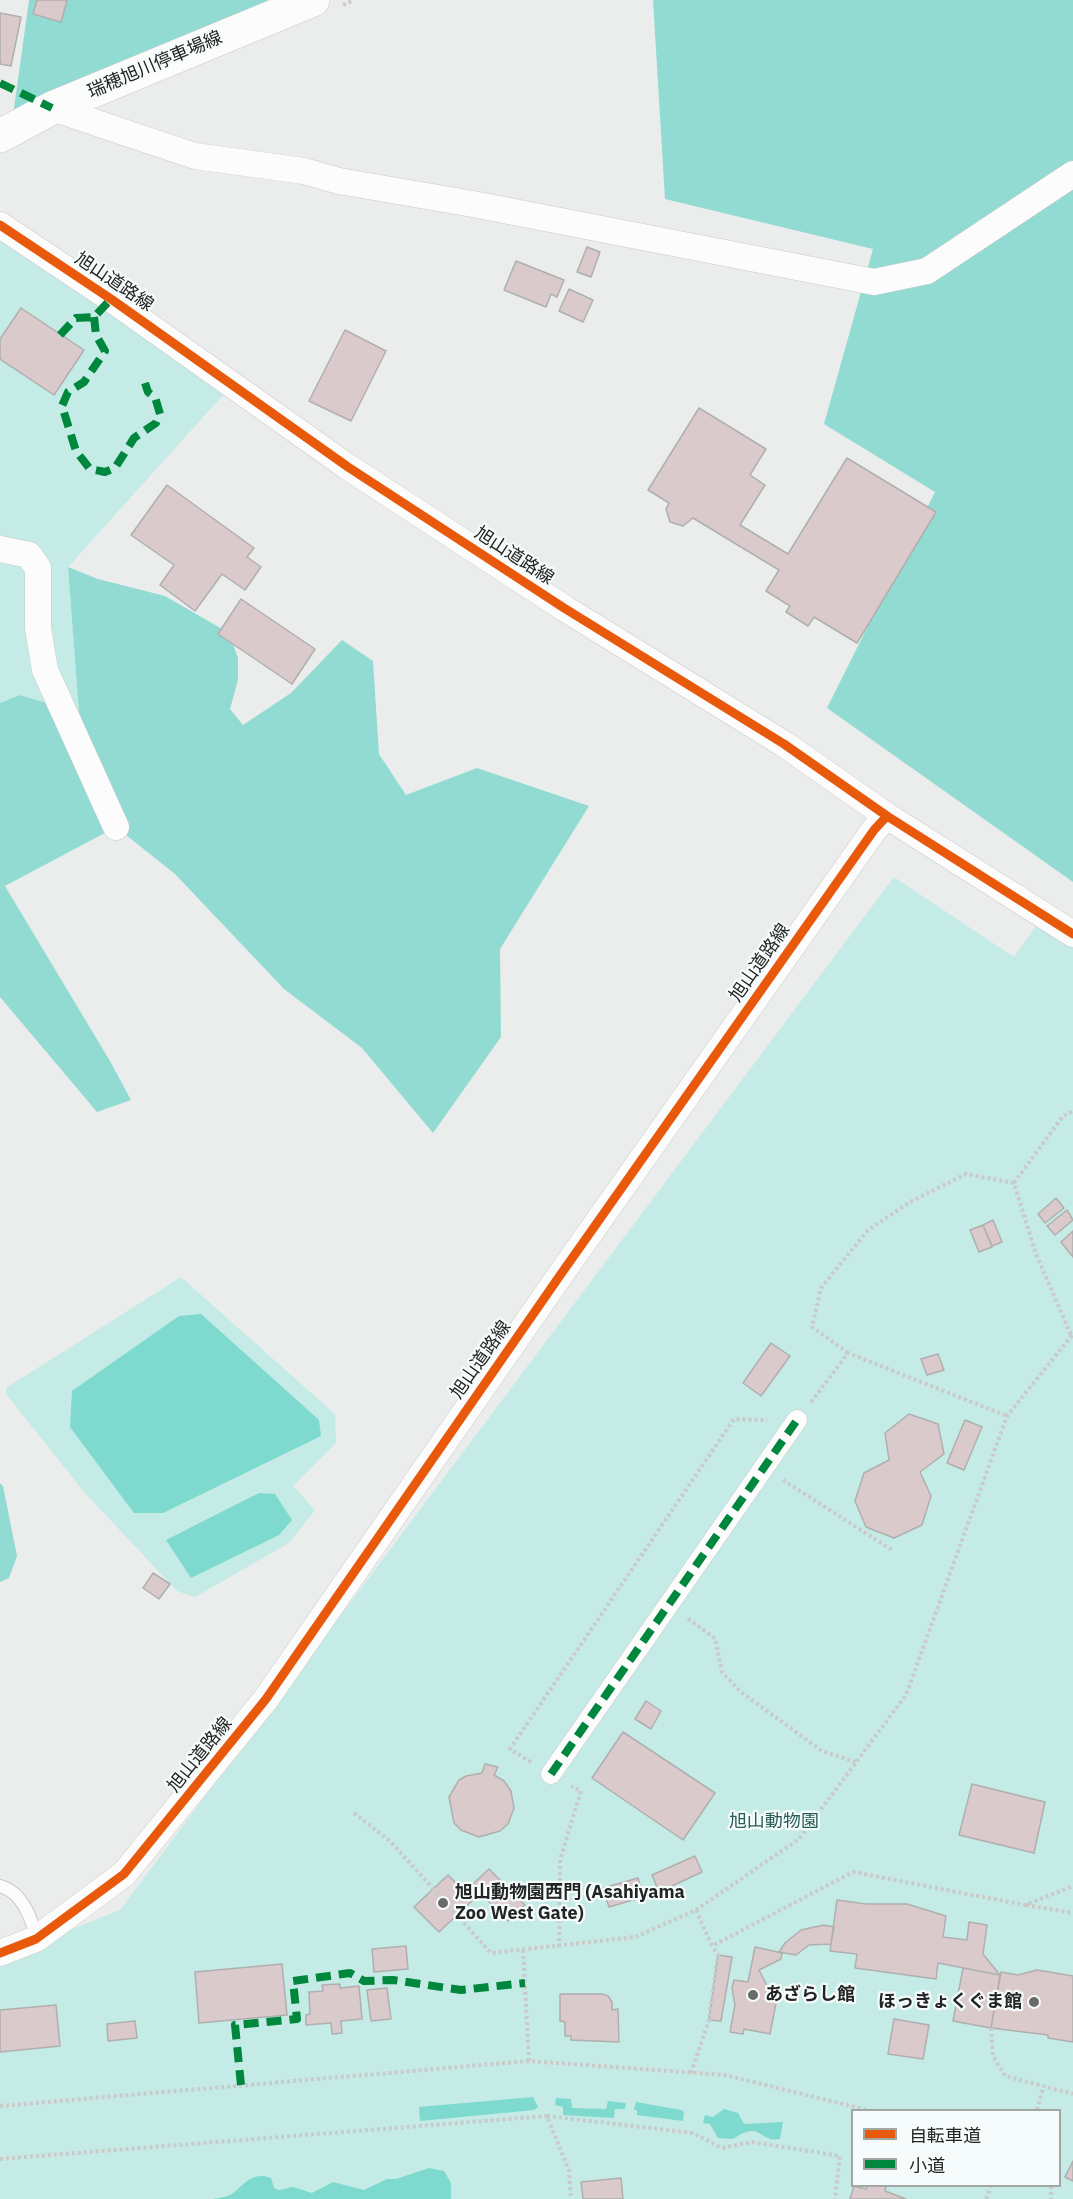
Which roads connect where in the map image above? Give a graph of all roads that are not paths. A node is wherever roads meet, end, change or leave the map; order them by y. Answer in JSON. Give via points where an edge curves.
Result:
{"nodes":[{"id":1,"x":313,"y":0,"type":"edge"},
{"id":2,"x":52,"y":108,"type":"junction"},
{"id":3,"x":0,"y":136,"type":"edge"},
{"id":4,"x":1073,"y":174,"type":"edge"},
{"id":5,"x":0,"y":225,"type":"edge"},
{"id":6,"x":0,"y":549,"type":"edge"},
{"id":7,"x":888,"y":816,"type":"junction"},
{"id":8,"x":116,"y":826,"type":"dead end"},
{"id":9,"x":1073,"y":934,"type":"edge"},
{"id":10,"x":797,"y":1420,"type":"dead end"},
{"id":11,"x":551,"y":1774,"type":"dead end"},
{"id":12,"x":0,"y":1886,"type":"edge"},
{"id":13,"x":36,"y":1939,"type":"junction"},
{"id":14,"x":0,"y":1953,"type":"edge"}],
"edges":[{"from":1,"to":2,"type":"main road","name":"瑞穂旭川停車場線"},
{"from":2,"to":3,"type":"main road","name":"瑞穂旭川停車場線"},
{"from":2,"to":4,"type":"street","via":[[195,156],[304,171],[339,181],[874,282],[927,271]]},
{"from":5,"to":7,"type":"street","name":"旭山道路線","via":[[348,467],[564,608],[784,744]]},
{"from":6,"to":8,"type":"street","via":[[29,555],[38,568],[38,628],[45,670]]},
{"from":7,"to":9,"type":"street"},
{"from":7,"to":13,"type":"street","name":"旭山道路線","via":[[874,830],[593,1228],[266,1699],[124,1874]]},
{"from":10,"to":11,"type":"street"},
{"from":12,"to":13,"type":"lane","via":[[11,1889],[32,1917]]},
{"from":13,"to":14,"type":"street","name":"旭山道路線"}]}
